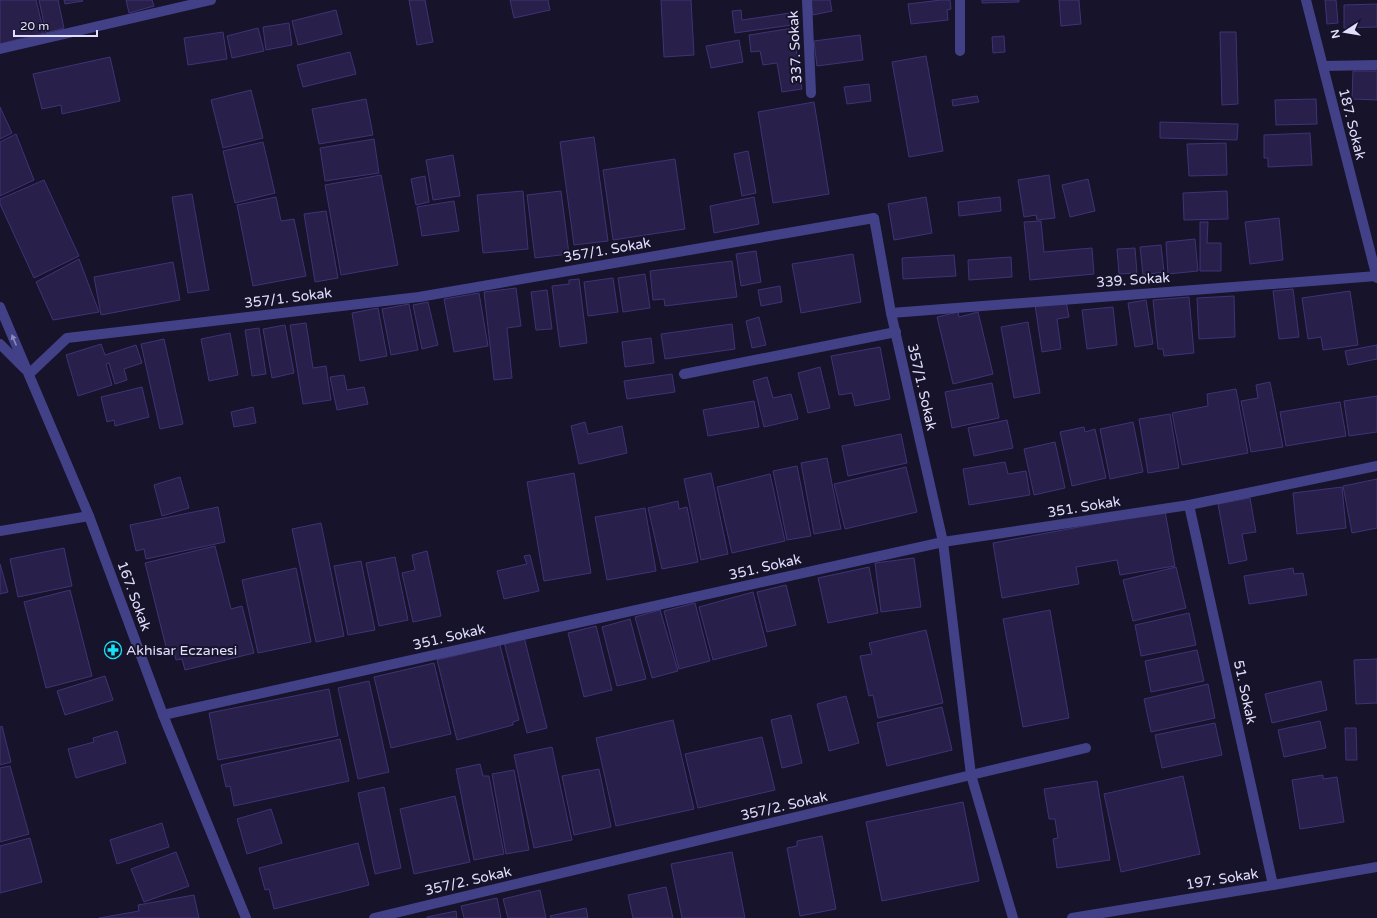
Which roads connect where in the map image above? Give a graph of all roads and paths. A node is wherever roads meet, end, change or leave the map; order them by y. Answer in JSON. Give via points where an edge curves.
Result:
{"nodes":[{"id":1,"x":211,"y":0,"type":"edge"},
{"id":2,"x":806,"y":0,"type":"edge"},
{"id":3,"x":960,"y":0,"type":"edge"},
{"id":4,"x":1306,"y":0,"type":"edge"},
{"id":5,"x":0,"y":49,"type":"edge"},
{"id":6,"x":960,"y":51,"type":"dead end"},
{"id":7,"x":1377,"y":65,"type":"edge"},
{"id":8,"x":1323,"y":66,"type":"junction"},
{"id":9,"x":811,"y":93,"type":"dead end"},
{"id":10,"x":1377,"y":277,"type":"edge"},
{"id":11,"x":0,"y":307,"type":"edge"},
{"id":12,"x":891,"y":312,"type":"junction"},
{"id":13,"x":896,"y":332,"type":"junction"},
{"id":14,"x":0,"y":344,"type":"edge"},
{"id":15,"x":29,"y":374,"type":"junction"},
{"id":16,"x":684,"y":374,"type":"dead end"},
{"id":17,"x":1377,"y":466,"type":"edge"},
{"id":18,"x":1189,"y":505,"type":"junction"},
{"id":19,"x":89,"y":516,"type":"junction"},
{"id":20,"x":0,"y":531,"type":"edge"},
{"id":21,"x":943,"y":542,"type":"junction"},
{"id":22,"x":163,"y":715,"type":"junction"},
{"id":23,"x":1086,"y":748,"type":"dead end"},
{"id":24,"x":971,"y":775,"type":"junction"},
{"id":25,"x":1377,"y":867,"type":"edge"},
{"id":26,"x":1273,"y":885,"type":"junction"},
{"id":27,"x":246,"y":918,"type":"edge"},
{"id":28,"x":374,"y":918,"type":"edge"},
{"id":29,"x":1013,"y":918,"type":"edge"},
{"id":30,"x":1072,"y":918,"type":"edge"}],
"edges":[{"from":1,"to":5,"type":"street"},
{"from":2,"to":9,"type":"street","name":"337. Sokak"},
{"from":3,"to":6,"type":"street"},
{"from":4,"to":8,"type":"street","name":"187. Sokak"},
{"from":7,"to":8,"type":"street"},
{"from":8,"to":10,"type":"street","name":"187. Sokak"},
{"from":10,"to":12,"type":"street","name":"339. Sokak"},
{"from":15,"to":11,"type":"street","name":"167. Sokak","one_way":true},
{"from":12,"to":13,"type":"street","name":"357/1. Sokak"},
{"from":12,"to":15,"type":"street","name":"357/1. Sokak","via":[[874,218],[419,297],[67,338]]},
{"from":13,"to":16,"type":"street"},
{"from":13,"to":21,"type":"street","name":"357/1. Sokak"},
{"from":14,"to":15,"type":"street"},
{"from":15,"to":19,"type":"street","name":"167. Sokak"},
{"from":17,"to":18,"type":"street","name":"351. Sokak"},
{"from":18,"to":21,"type":"street","name":"351. Sokak"},
{"from":18,"to":26,"type":"street","name":"51. Sokak"},
{"from":19,"to":20,"type":"street"},
{"from":19,"to":22,"type":"street","name":"167. Sokak"},
{"from":21,"to":22,"type":"street","name":"351. Sokak"},
{"from":21,"to":24,"type":"street"},
{"from":22,"to":27,"type":"street","name":"167. Sokak"},
{"from":23,"to":24,"type":"street","name":"357/2. Sokak"},
{"from":24,"to":28,"type":"street","name":"357/2. Sokak"},
{"from":24,"to":29,"type":"street"},
{"from":25,"to":26,"type":"street","name":"197. Sokak"},
{"from":26,"to":30,"type":"street","name":"197. Sokak"}]}
